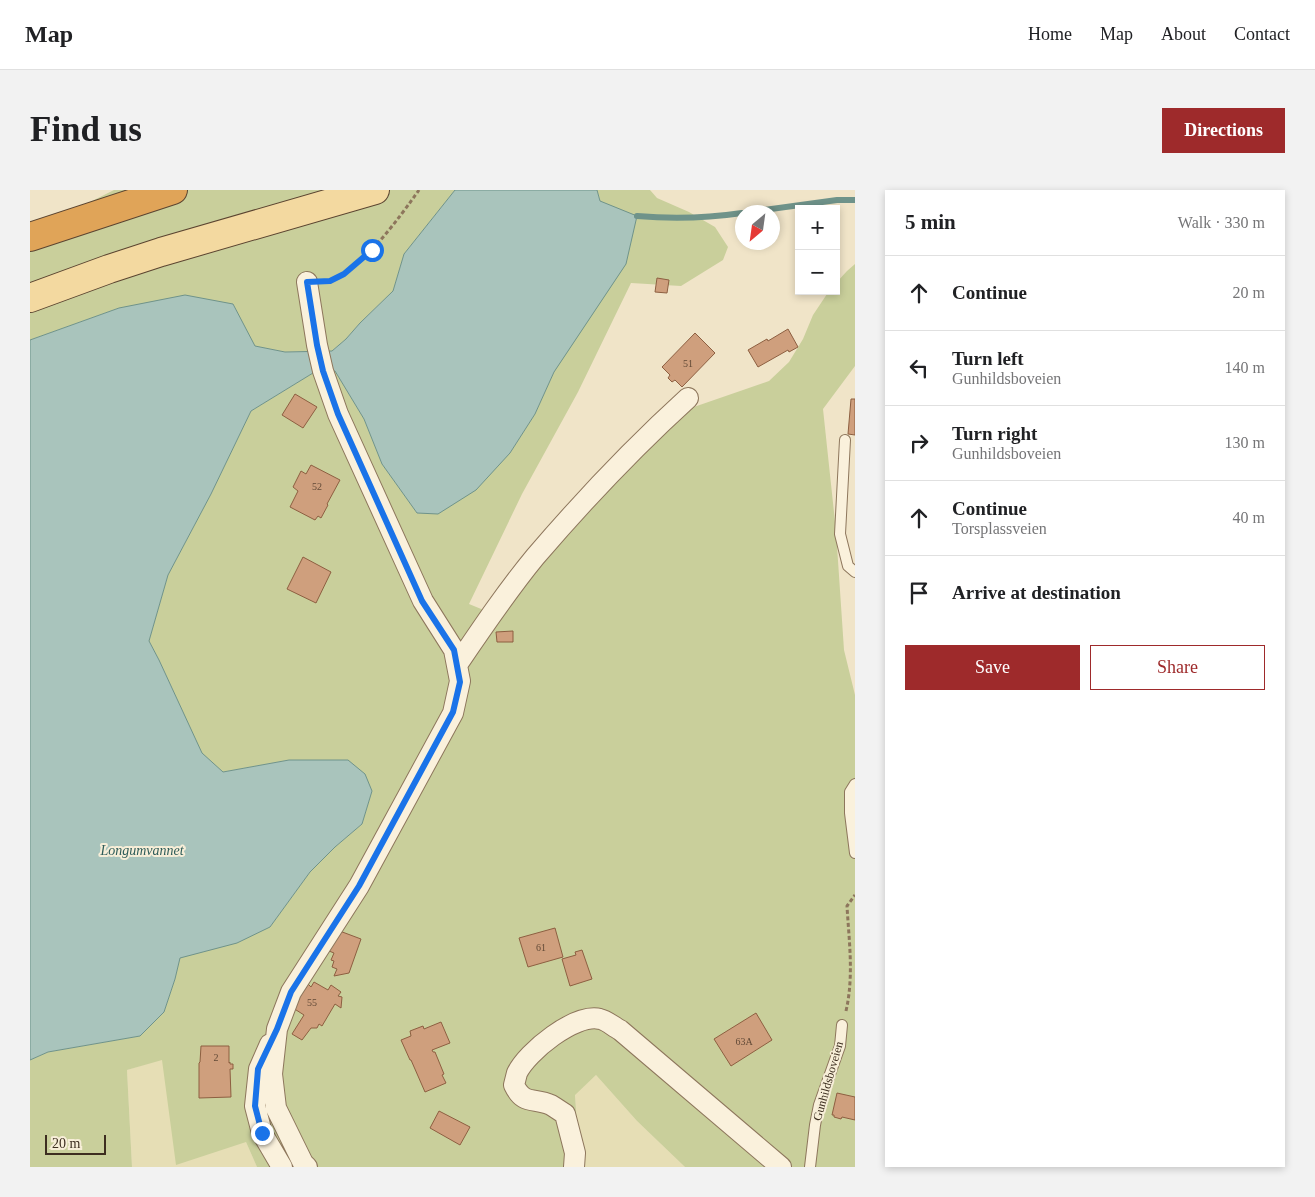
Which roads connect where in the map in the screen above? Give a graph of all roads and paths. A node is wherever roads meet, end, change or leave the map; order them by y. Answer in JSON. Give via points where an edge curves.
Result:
{"nodes":[{"id":1,"x":173,"y":190,"type":"edge"},
{"id":2,"x":339,"y":190,"type":"edge"},
{"id":3,"x":375,"y":190,"type":"edge"},
{"id":4,"x":419,"y":190,"type":"edge"},
{"id":5,"x":30,"y":237,"type":"edge"},
{"id":6,"x":307,"y":282,"type":"joint"},
{"id":7,"x":30,"y":287,"type":"edge"},
{"id":8,"x":30,"y":298,"type":"edge"},
{"id":9,"x":688,"y":398,"type":"dead end"},
{"id":10,"x":845,"y":440,"type":"dead end"},
{"id":11,"x":855,"y":572,"type":"edge"},
{"id":12,"x":457,"y":665,"type":"junction"},
{"id":13,"x":855,"y":784,"type":"edge"},
{"id":14,"x":854,"y":835,"type":"edge"},
{"id":15,"x":855,"y":853,"type":"edge"},
{"id":16,"x":855,"y":895,"type":"edge"},
{"id":17,"x":842,"y":1025,"type":"joint"},
{"id":18,"x":277,"y":1029,"type":"junction"},
{"id":19,"x":282,"y":1167,"type":"edge"},
{"id":20,"x":307,"y":1167,"type":"edge"},
{"id":21,"x":574,"y":1167,"type":"edge"},
{"id":22,"x":781,"y":1167,"type":"edge"},
{"id":23,"x":810,"y":1167,"type":"edge"}],
"edges":[{"from":1,"to":5,"type":"highway"},
{"from":2,"to":7,"type":"main road","via":[[106,259]]},
{"from":3,"to":8,"type":"main road","via":[[161,252]]},
{"from":4,"to":6,"type":"path","via":[[372,250],[344,274],[330,281]]},
{"from":6,"to":12,"type":"street","via":[[323,371],[338,414],[422,601],[454,650]]},
{"from":9,"to":12,"type":"street","via":[[596,488],[534,559]]},
{"from":10,"to":11,"type":"lane","via":[[840,534],[848,566]]},
{"from":12,"to":18,"type":"street","via":[[460,682],[453,712],[359,886],[291,992]]},
{"from":13,"to":14,"type":"lane","via":[[850,792]]},
{"from":14,"to":15,"type":"lane"},
{"from":16,"to":17,"type":"path","via":[[846,906],[851,963],[849,998]]},
{"from":17,"to":23,"type":"lane","name":"Gunhildsboveien","via":[[840,1046],[819,1106]]},
{"from":18,"to":19,"type":"street","via":[[258,1069],[255,1106],[262,1133]]},
{"from":18,"to":20,"type":"street","via":[[272,1074],[276,1108],[302,1163]]},
{"from":21,"to":22,"type":"street","via":[[575,1153],[565,1114],[550,1105],[528,1100],[518,1094],[514,1085],[517,1073],[532,1054],[557,1032],[586,1019],[600,1019],[620,1030]]}]}
